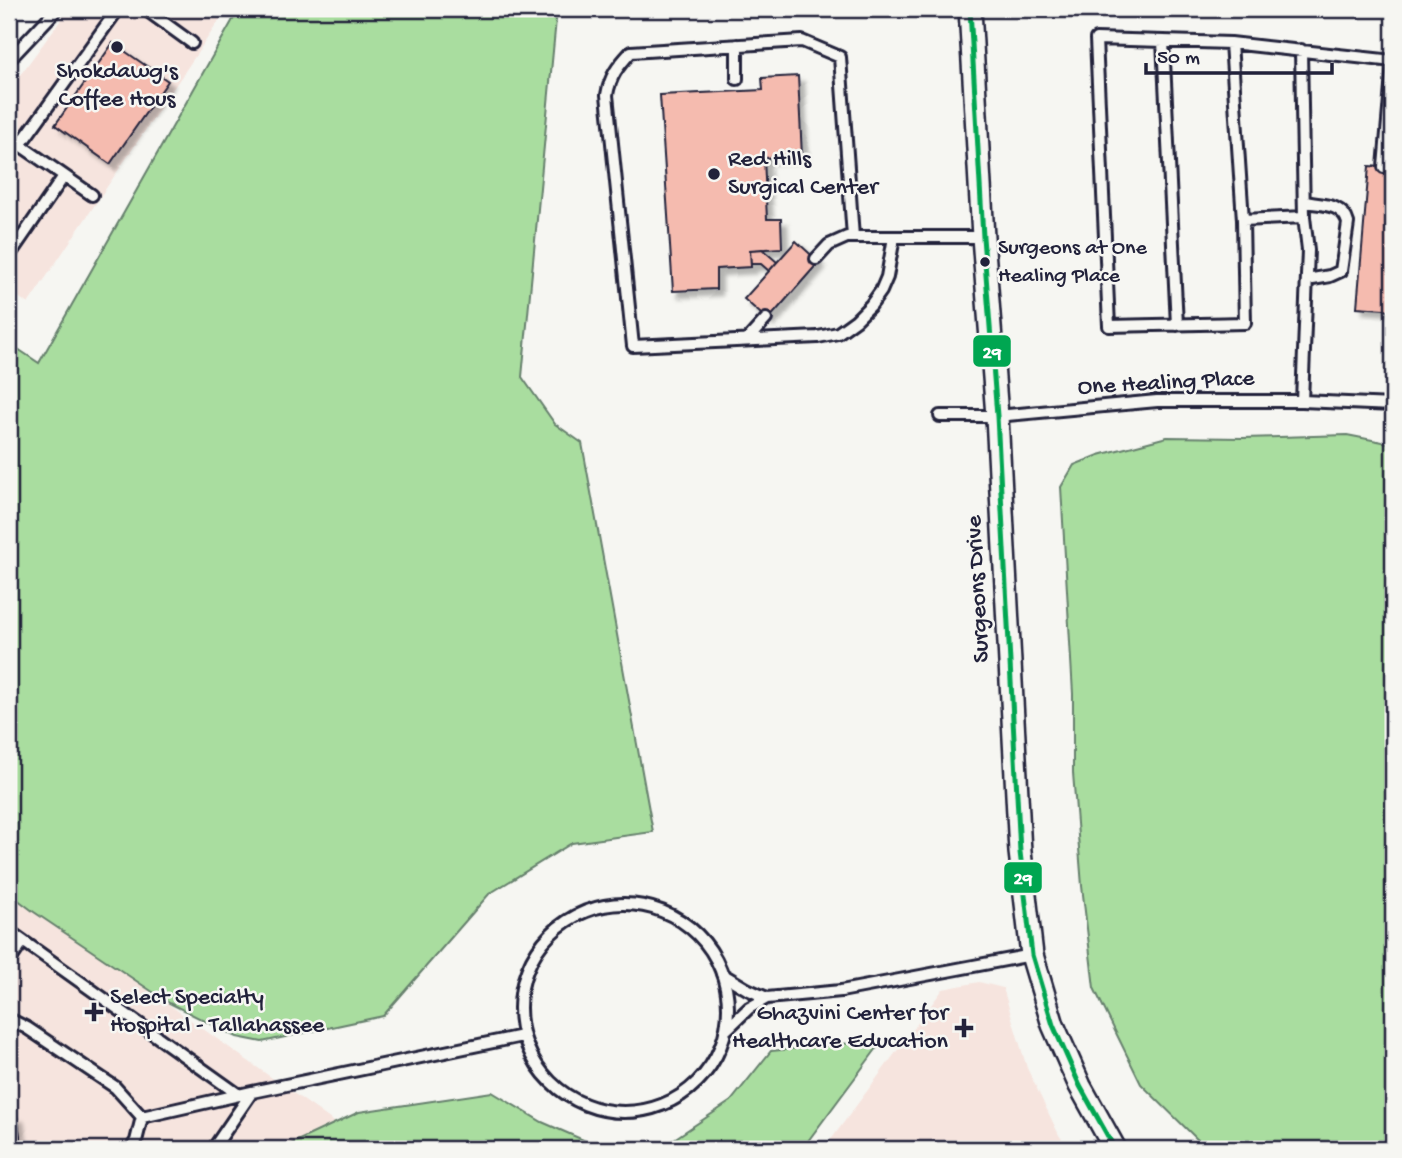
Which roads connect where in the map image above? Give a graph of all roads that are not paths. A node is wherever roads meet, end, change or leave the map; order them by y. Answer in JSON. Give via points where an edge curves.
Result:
{"nodes":[{"id":1,"x":57,"y":9,"type":"edge"},
{"id":2,"x":118,"y":9,"type":"edge"},
{"id":3,"x":145,"y":9,"type":"edge"},
{"id":4,"x":970,"y":9,"type":"edge"},
{"id":5,"x":1163,"y":41,"type":"junction"},
{"id":6,"x":192,"y":43,"type":"dead end"},
{"id":7,"x":1231,"y":43,"type":"junction"},
{"id":8,"x":737,"y":45,"type":"junction"},
{"id":9,"x":1301,"y":50,"type":"junction"},
{"id":10,"x":9,"y":60,"type":"edge"},
{"id":11,"x":1393,"y":63,"type":"edge"},
{"id":12,"x":737,"y":79,"type":"dead end"},
{"id":13,"x":1384,"y":167,"type":"dead end"},
{"id":14,"x":64,"y":176,"type":"junction"},
{"id":15,"x":92,"y":195,"type":"dead end"},
{"id":16,"x":1304,"y":202,"type":"junction"},
{"id":17,"x":1304,"y":217,"type":"junction"},
{"id":18,"x":1243,"y":220,"type":"junction"},
{"id":19,"x":853,"y":237,"type":"junction"},
{"id":20,"x":894,"y":237,"type":"junction"},
{"id":21,"x":983,"y":237,"type":"junction"},
{"id":22,"x":9,"y":256,"type":"edge"},
{"id":23,"x":816,"y":259,"type":"dead end"},
{"id":24,"x":1307,"y":279,"type":"junction"},
{"id":25,"x":766,"y":319,"type":"dead end"},
{"id":26,"x":1177,"y":325,"type":"junction"},
{"id":27,"x":747,"y":340,"type":"junction"},
{"id":28,"x":1303,"y":401,"type":"junction"},
{"id":29,"x":1393,"y":405,"type":"edge"},
{"id":30,"x":940,"y":416,"type":"dead end"},
{"id":31,"x":997,"y":416,"type":"junction"},
{"id":32,"x":9,"y":931,"type":"edge"},
{"id":33,"x":23,"y":941,"type":"junction"},
{"id":34,"x":1032,"y":955,"type":"junction"},
{"id":35,"x":9,"y":962,"type":"edge"},
{"id":36,"x":722,"y":974,"type":"junction"},
{"id":37,"x":767,"y":998,"type":"junction"},
{"id":38,"x":9,"y":1019,"type":"edge"},
{"id":39,"x":725,"y":1031,"type":"junction"},
{"id":40,"x":522,"y":1036,"type":"junction"},
{"id":41,"x":253,"y":1091,"type":"junction"},
{"id":42,"x":239,"y":1095,"type":"junction"},
{"id":43,"x":142,"y":1117,"type":"junction"},
{"id":44,"x":131,"y":1149,"type":"edge"},
{"id":45,"x":213,"y":1149,"type":"edge"},
{"id":46,"x":1115,"y":1149,"type":"edge"}],
"edges":[{"from":1,"to":10,"type":"lane"},
{"from":2,"to":14,"type":"lane","via":[[20,145]]},
{"from":3,"to":6,"type":"lane"},
{"from":4,"to":21,"type":"street","name":"Surgeons Drive"},
{"from":5,"to":7,"type":"lane"},
{"from":5,"to":26,"type":"lane"},
{"from":5,"to":26,"type":"lane","via":[[1096,39],[1109,326]]},
{"from":7,"to":9,"type":"lane"},
{"from":7,"to":18,"type":"lane"},
{"from":8,"to":12,"type":"lane"},
{"from":8,"to":19,"type":"lane","via":[[802,41],[840,57]]},
{"from":8,"to":27,"type":"lane","via":[[631,52],[610,80],[607,95],[632,346]]},
{"from":9,"to":11,"type":"lane"},
{"from":9,"to":16,"type":"lane"},
{"from":11,"to":13,"type":"lane"},
{"from":14,"to":15,"type":"lane"},
{"from":14,"to":22,"type":"lane"},
{"from":16,"to":17,"type":"lane"},
{"from":16,"to":24,"type":"lane","via":[[1336,207],[1348,223],[1341,271]]},
{"from":17,"to":18,"type":"lane"},
{"from":17,"to":24,"type":"lane"},
{"from":18,"to":26,"type":"lane","via":[[1245,323]]},
{"from":19,"to":20,"type":"lane"},
{"from":19,"to":23,"type":"lane","via":[[829,245]]},
{"from":20,"to":21,"type":"lane"},
{"from":20,"to":27,"type":"lane","via":[[881,291],[838,333]]},
{"from":21,"to":31,"type":"street","name":"Surgeons Drive"},
{"from":24,"to":28,"type":"lane"},
{"from":25,"to":27,"type":"lane"},
{"from":28,"to":29,"type":"lane","name":"One Healing Place"},
{"from":28,"to":31,"type":"lane","name":"One Healing Place","via":[[1157,401]]},
{"from":30,"to":31,"type":"lane","name":"One Healing Place"},
{"from":31,"to":34,"type":"street","name":"Surgeons Drive","via":[[1020,852]]},
{"from":32,"to":33,"type":"lane"},
{"from":33,"to":35,"type":"lane"},
{"from":33,"to":42,"type":"lane"},
{"from":34,"to":37,"type":"lane","via":[[841,991]]},
{"from":34,"to":46,"type":"street","name":"Surgeons Drive","via":[[1053,1025]]},
{"from":36,"to":37,"type":"lane"},
{"from":36,"to":39,"type":"lane","via":[[728,999]]},
{"from":36,"to":40,"type":"lane","via":[[704,941],[676,917],[643,905],[606,905],[570,918],[543,941],[525,973]]},
{"from":37,"to":39,"type":"lane"},
{"from":38,"to":43,"type":"lane","via":[[115,1087]]},
{"from":39,"to":40,"type":"lane","via":[[720,1051],[699,1081],[669,1102],[633,1112],[597,1108],[564,1093],[538,1066]]},
{"from":40,"to":41,"type":"lane"},
{"from":41,"to":42,"type":"lane"},
{"from":41,"to":45,"type":"lane"},
{"from":42,"to":43,"type":"lane"},
{"from":43,"to":44,"type":"lane"}]}
